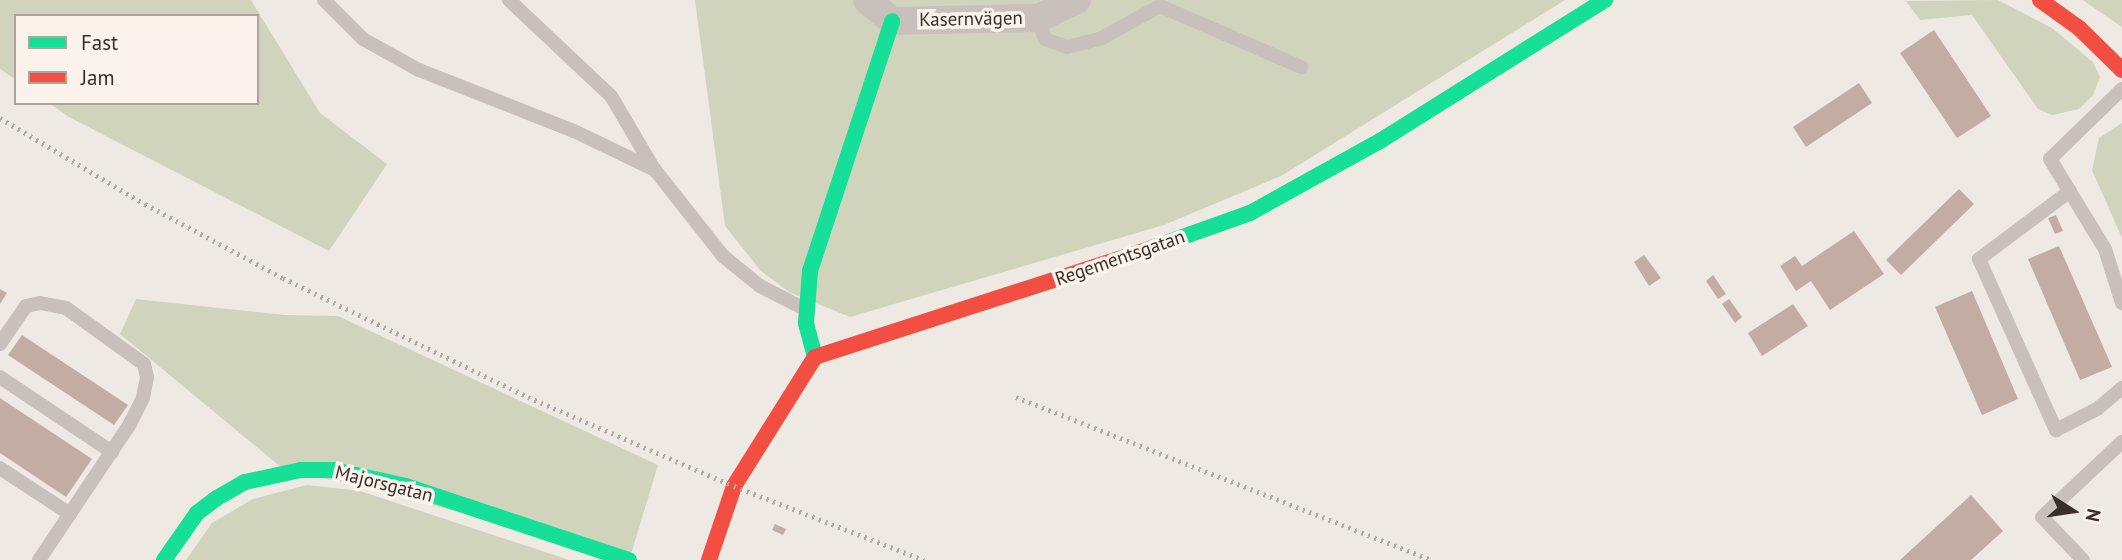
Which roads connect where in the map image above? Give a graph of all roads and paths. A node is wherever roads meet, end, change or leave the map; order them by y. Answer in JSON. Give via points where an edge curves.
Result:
{"nodes":[{"id":1,"x":324,"y":0,"type":"edge"},
{"id":2,"x":509,"y":0,"type":"edge"},
{"id":3,"x":867,"y":0,"type":"edge"},
{"id":4,"x":1077,"y":0,"type":"edge"},
{"id":5,"x":1605,"y":0,"type":"edge"},
{"id":6,"x":2040,"y":0,"type":"edge"},
{"id":7,"x":1038,"y":18,"type":"junction"},
{"id":8,"x":892,"y":21,"type":"junction"},
{"id":9,"x":1301,"y":67,"type":"dead end"},
{"id":10,"x":2122,"y":70,"type":"edge"},
{"id":11,"x":2122,"y":89,"type":"edge"},
{"id":12,"x":655,"y":170,"type":"junction"},
{"id":13,"x":2070,"y":191,"type":"junction"},
{"id":14,"x":2122,"y":303,"type":"edge"},
{"id":15,"x":807,"y":311,"type":"junction"},
{"id":16,"x":0,"y":344,"type":"edge"},
{"id":17,"x":815,"y":358,"type":"junction"},
{"id":18,"x":0,"y":377,"type":"edge"},
{"id":19,"x":2122,"y":388,"type":"edge"},
{"id":20,"x":2122,"y":442,"type":"edge"},
{"id":21,"x":112,"y":452,"type":"junction"},
{"id":22,"x":0,"y":468,"type":"edge"},
{"id":23,"x":70,"y":514,"type":"junction"},
{"id":24,"x":39,"y":560,"type":"edge"},
{"id":25,"x":164,"y":560,"type":"edge"},
{"id":26,"x":629,"y":560,"type":"edge"},
{"id":27,"x":709,"y":560,"type":"edge"},
{"id":28,"x":2082,"y":560,"type":"edge"}],
"edges":[{"from":1,"to":12,"type":"lane","via":[[363,39],[419,70],[574,131]]},
{"from":2,"to":12,"type":"lane","via":[[611,96]]},
{"from":3,"to":8,"type":"street","name":"Kasernvägen"},
{"from":4,"to":7,"type":"street","name":"Kasernvägen"},
{"from":5,"to":17,"type":"street","name":"Regementsgatan","via":[[1380,141],[1250,213]]},
{"from":6,"to":10,"type":"street","via":[[2079,28]]},
{"from":7,"to":8,"type":"street","name":"Kasernvägen"},
{"from":7,"to":9,"type":"lane","via":[[1045,39],[1067,47],[1100,39],[1160,6]]},
{"from":8,"to":15,"type":"street","via":[[810,271]]},
{"from":11,"to":13,"type":"lane","via":[[2050,159]]},
{"from":12,"to":15,"type":"lane","via":[[723,256],[760,286]]},
{"from":13,"to":14,"type":"lane","via":[[2105,249]]},
{"from":13,"to":19,"type":"lane","via":[[1979,259],[2056,429],[2097,409]]},
{"from":15,"to":17,"type":"street"},
{"from":16,"to":21,"type":"lane","via":[[26,306],[40,303],[66,308],[144,364],[143,398]]},
{"from":17,"to":27,"type":"street","via":[[734,486]]},
{"from":18,"to":21,"type":"lane"},
{"from":20,"to":28,"type":"lane","via":[[2042,517]]},
{"from":21,"to":23,"type":"lane"},
{"from":22,"to":23,"type":"lane"},
{"from":23,"to":24,"type":"lane"},
{"from":25,"to":26,"type":"street","name":"Majorsgatan","via":[[197,513],[245,482],[301,470],[334,470],[406,486]]}]}
